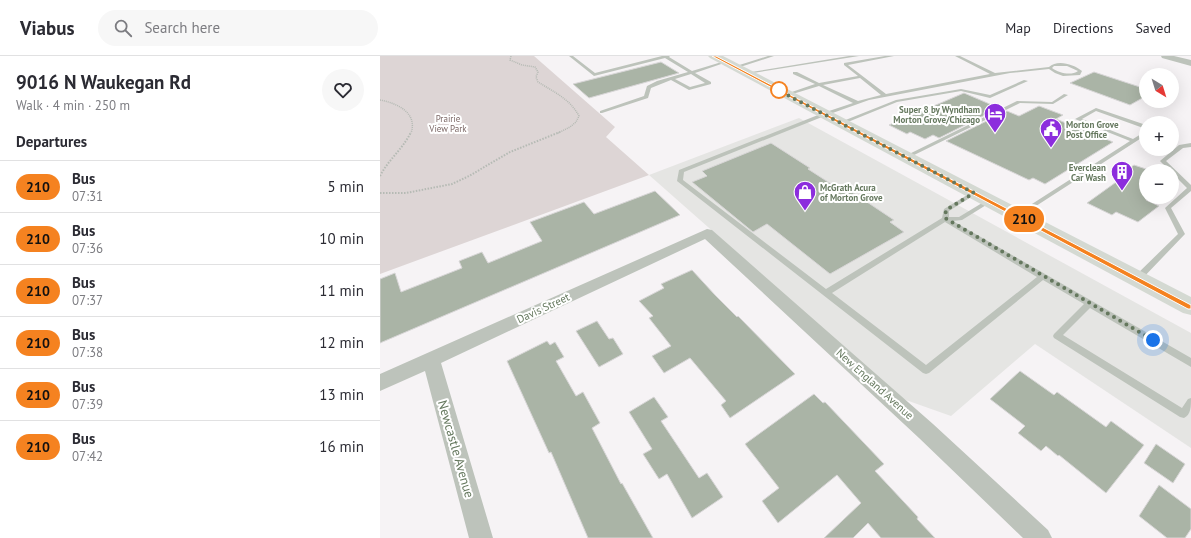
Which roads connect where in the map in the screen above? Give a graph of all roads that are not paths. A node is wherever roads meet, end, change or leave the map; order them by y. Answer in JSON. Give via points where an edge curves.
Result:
{"nodes":[{"id":1,"x":572,"y":56,"type":"edge"},
{"id":2,"x":666,"y":56,"type":"edge"},
{"id":3,"x":772,"y":56,"type":"edge"},
{"id":4,"x":855,"y":56,"type":"edge"},
{"id":5,"x":892,"y":56,"type":"edge"},
{"id":6,"x":957,"y":56,"type":"edge"},
{"id":7,"x":1165,"y":56,"type":"edge"},
{"id":8,"x":1191,"y":63,"type":"edge"},
{"id":9,"x":730,"y":64,"type":"edge"},
{"id":10,"x":1050,"y":68,"type":"junction"},
{"id":11,"x":691,"y":72,"type":"junction"},
{"id":12,"x":795,"y":73,"type":"dead end"},
{"id":13,"x":995,"y":75,"type":"junction"},
{"id":14,"x":861,"y":77,"type":"junction"},
{"id":15,"x":671,"y":78,"type":"junction"},
{"id":16,"x":1026,"y":81,"type":"dead end"},
{"id":17,"x":819,"y":84,"type":"junction"},
{"id":18,"x":788,"y":95,"type":"junction"},
{"id":19,"x":1066,"y":95,"type":"dead end"},
{"id":20,"x":885,"y":96,"type":"junction"},
{"id":21,"x":858,"y":102,"type":"junction"},
{"id":22,"x":602,"y":112,"type":"dead end"},
{"id":23,"x":825,"y":114,"type":"junction"},
{"id":24,"x":841,"y":123,"type":"junction"},
{"id":25,"x":1139,"y":124,"type":"edge"},
{"id":26,"x":1139,"y":138,"type":"edge"},
{"id":27,"x":1134,"y":141,"type":"junction"},
{"id":28,"x":1191,"y":145,"type":"edge"},
{"id":29,"x":906,"y":157,"type":"junction"},
{"id":30,"x":974,"y":193,"type":"junction"},
{"id":31,"x":989,"y":201,"type":"junction"},
{"id":32,"x":1017,"y":216,"type":"junction"},
{"id":33,"x":945,"y":218,"type":"junction"},
{"id":34,"x":706,"y":233,"type":"joint"},
{"id":35,"x":1043,"y":276,"type":"junction"},
{"id":36,"x":1137,"y":278,"type":"junction"},
{"id":37,"x":826,"y":293,"type":"junction"},
{"id":38,"x":1090,"y":303,"type":"junction"},
{"id":39,"x":1191,"y":307,"type":"edge"},
{"id":40,"x":431,"y":359,"type":"junction"},
{"id":41,"x":1191,"y":363,"type":"edge"},
{"id":42,"x":380,"y":383,"type":"edge"},
{"id":43,"x":1191,"y":402,"type":"edge"},
{"id":44,"x":481,"y":538,"type":"edge"},
{"id":45,"x":1040,"y":538,"type":"edge"}],
"edges":[{"from":1,"to":2,"type":"lane","via":[[594,75]]},
{"from":2,"to":11,"type":"lane"},
{"from":3,"to":9,"type":"lane"},
{"from":4,"to":9,"type":"lane"},
{"from":5,"to":14,"type":"lane","via":[[845,64]]},
{"from":6,"to":13,"type":"lane"},
{"from":7,"to":8,"type":"street"},
{"from":9,"to":11,"type":"lane"},
{"from":9,"to":18,"type":"main road"},
{"from":10,"to":10,"type":"lane","via":[[1064,75],[1080,73],[1078,69],[1065,65]]},
{"from":10,"to":13,"type":"lane"},
{"from":11,"to":15,"type":"lane"},
{"from":11,"to":15,"type":"lane","via":[[710,83],[689,89]]},
{"from":12,"to":17,"type":"lane"},
{"from":13,"to":20,"type":"lane"},
{"from":14,"to":17,"type":"lane"},
{"from":14,"to":20,"type":"lane"},
{"from":15,"to":22,"type":"lane","via":[[649,87],[646,97]]},
{"from":16,"to":24,"type":"lane","via":[[990,97],[961,90],[896,101]]},
{"from":17,"to":18,"type":"lane"},
{"from":17,"to":21,"type":"lane"},
{"from":18,"to":23,"type":"main road"},
{"from":19,"to":29,"type":"lane","via":[[1052,103],[1019,102]]},
{"from":20,"to":21,"type":"lane"},
{"from":21,"to":23,"type":"lane"},
{"from":23,"to":24,"type":"main road"},
{"from":23,"to":37,"type":"lane","via":[[681,171],[680,181]]},
{"from":24,"to":29,"type":"main road"},
{"from":25,"to":27,"type":"lane","via":[[1096,109],[1078,119]]},
{"from":26,"to":27,"type":"lane"},
{"from":27,"to":32,"type":"lane"},
{"from":28,"to":36,"type":"lane","via":[[1181,146],[1163,161],[1191,188],[1168,208],[1182,234]]},
{"from":29,"to":30,"type":"main road"},
{"from":30,"to":31,"type":"main road"},
{"from":30,"to":33,"type":"lane","via":[[946,210]]},
{"from":31,"to":32,"type":"main road"},
{"from":31,"to":33,"type":"lane","via":[[960,219]]},
{"from":32,"to":36,"type":"main road"},
{"from":33,"to":35,"type":"lane"},
{"from":33,"to":37,"type":"lane"},
{"from":34,"to":40,"type":"street","name":"Davis Street"},
{"from":34,"to":45,"type":"street","name":"New England Avenue","via":[[926,431]]},
{"from":35,"to":37,"type":"lane","via":[[926,370]]},
{"from":35,"to":38,"type":"lane"},
{"from":36,"to":39,"type":"main road"},
{"from":38,"to":41,"type":"lane"},
{"from":38,"to":43,"type":"lane","via":[[1057,336],[1184,414]]},
{"from":40,"to":42,"type":"street","name":"Davis Street"},
{"from":40,"to":44,"type":"street","name":"Newcastle Avenue"}]}
